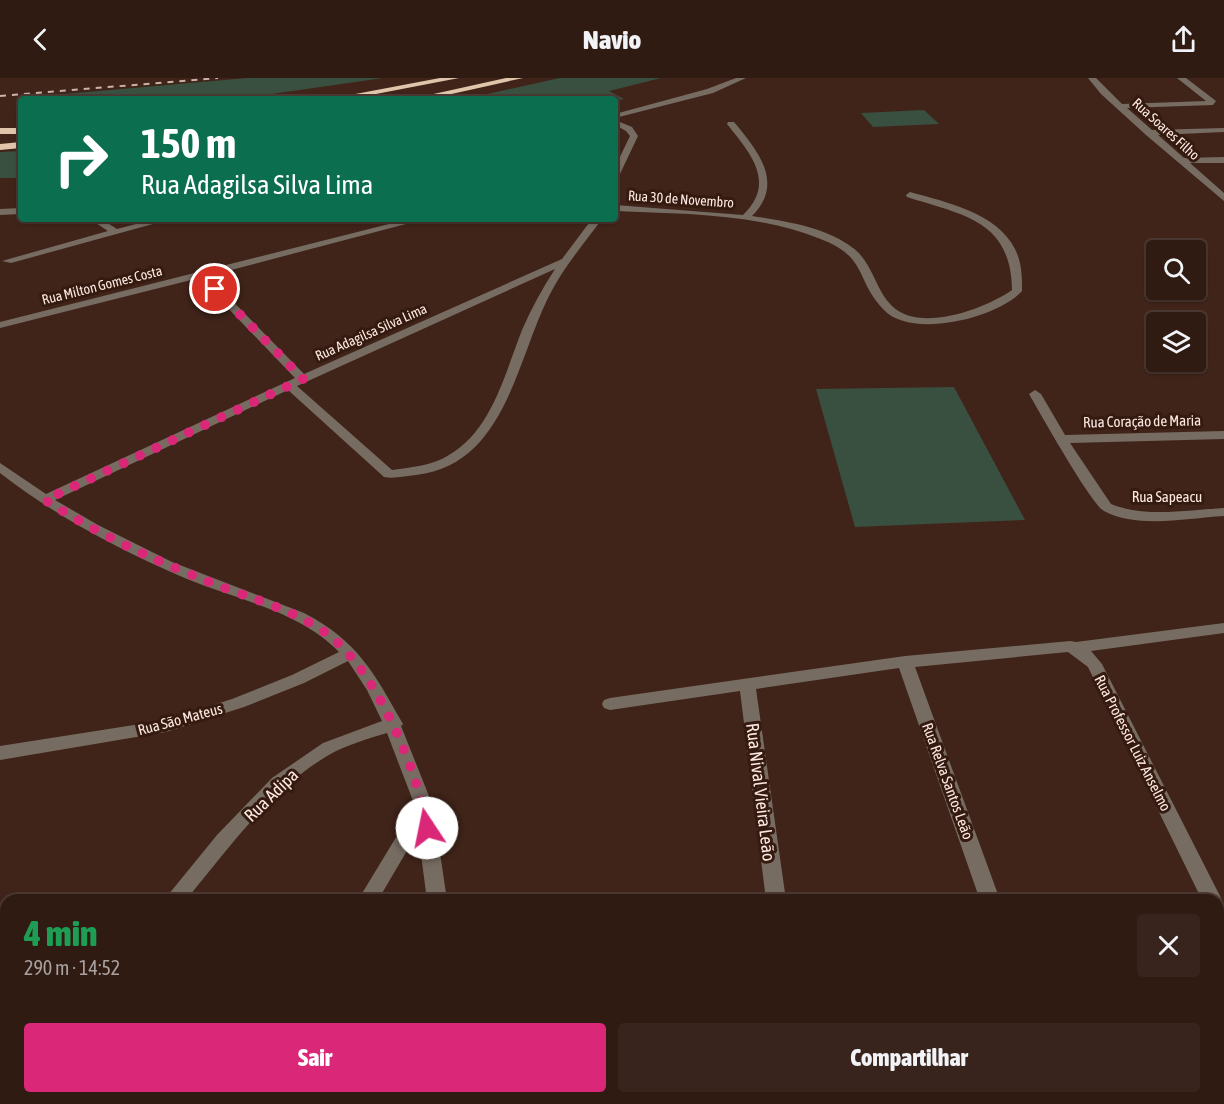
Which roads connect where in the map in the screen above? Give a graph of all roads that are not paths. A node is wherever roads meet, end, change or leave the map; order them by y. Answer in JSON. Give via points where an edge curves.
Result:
{"nodes":[{"id":1,"x":455,"y":78,"type":"edge"},
{"id":2,"x":519,"y":78,"type":"edge"},
{"id":3,"x":742,"y":78,"type":"edge"},
{"id":4,"x":1092,"y":78,"type":"edge"},
{"id":5,"x":1181,"y":78,"type":"edge"},
{"id":6,"x":351,"y":96,"type":"edge"},
{"id":7,"x":431,"y":96,"type":"edge"},
{"id":8,"x":1119,"y":106,"type":"junction"},
{"id":9,"x":618,"y":115,"type":"edge"},
{"id":10,"x":618,"y":123,"type":"edge"},
{"id":11,"x":731,"y":124,"type":"dead end"},
{"id":12,"x":1224,"y":130,"type":"edge"},
{"id":13,"x":0,"y":131,"type":"edge"},
{"id":14,"x":18,"y":131,"type":"edge"},
{"id":15,"x":1149,"y":133,"type":"junction"},
{"id":16,"x":18,"y":145,"type":"edge"},
{"id":17,"x":0,"y":147,"type":"edge"},
{"id":18,"x":1224,"y":160,"type":"edge"},
{"id":19,"x":1182,"y":161,"type":"junction"},
{"id":20,"x":618,"y":170,"type":"edge"},
{"id":21,"x":910,"y":195,"type":"dead end"},
{"id":22,"x":1222,"y":195,"type":"edge"},
{"id":23,"x":618,"y":208,"type":"edge"},
{"id":24,"x":18,"y":212,"type":"edge"},
{"id":25,"x":0,"y":213,"type":"edge"},
{"id":26,"x":746,"y":217,"type":"junction"},
{"id":27,"x":100,"y":222,"type":"edge"},
{"id":28,"x":154,"y":222,"type":"edge"},
{"id":29,"x":408,"y":222,"type":"edge"},
{"id":30,"x":595,"y":222,"type":"edge"},
{"id":31,"x":115,"y":232,"type":"junction"},
{"id":32,"x":7,"y":261,"type":"dead end"},
{"id":33,"x":565,"y":261,"type":"junction"},
{"id":34,"x":201,"y":274,"type":"junction"},
{"id":35,"x":0,"y":325,"type":"edge"},
{"id":36,"x":303,"y":379,"type":"junction"},
{"id":37,"x":289,"y":385,"type":"junction"},
{"id":38,"x":1035,"y":394,"type":"dead end"},
{"id":39,"x":1224,"y":435,"type":"edge"},
{"id":40,"x":1061,"y":439,"type":"junction"},
{"id":41,"x":0,"y":466,"type":"edge"},
{"id":42,"x":45,"y":500,"type":"junction"},
{"id":43,"x":1224,"y":512,"type":"edge"},
{"id":44,"x":1224,"y":628,"type":"edge"},
{"id":45,"x":1076,"y":648,"type":"junction"},
{"id":46,"x":351,"y":654,"type":"junction"},
{"id":47,"x":905,"y":662,"type":"junction"},
{"id":48,"x":747,"y":684,"type":"junction"},
{"id":49,"x":610,"y":704,"type":"dead end"},
{"id":50,"x":394,"y":724,"type":"junction"},
{"id":51,"x":0,"y":753,"type":"edge"},
{"id":52,"x":424,"y":806,"type":"junction"},
{"id":53,"x":179,"y":894,"type":"edge"},
{"id":54,"x":372,"y":894,"type":"edge"},
{"id":55,"x":436,"y":894,"type":"edge"},
{"id":56,"x":775,"y":894,"type":"edge"},
{"id":57,"x":988,"y":894,"type":"edge"},
{"id":58,"x":1209,"y":894,"type":"edge"}],
"edges":[{"from":1,"to":6,"type":"highway"},
{"from":2,"to":7,"type":"highway"},
{"from":3,"to":9,"type":"street","via":[[710,91]]},
{"from":4,"to":8,"type":"street","name":"Rua Soares Filho"},
{"from":5,"to":8,"type":"street","via":[[1213,103]]},
{"from":8,"to":15,"type":"street","name":"Rua Soares Filho"},
{"from":10,"to":20,"type":"street","via":[[630,129],[634,136]]},
{"from":11,"to":26,"type":"street","via":[[746,142],[762,176],[764,193]]},
{"from":12,"to":15,"type":"street"},
{"from":13,"to":14,"type":"highway"},
{"from":15,"to":19,"type":"street","name":"Rua Soares Filho"},
{"from":16,"to":17,"type":"highway"},
{"from":18,"to":19,"type":"street"},
{"from":19,"to":22,"type":"street","name":"Rua Soares Filho"},
{"from":21,"to":26,"type":"street","name":"Rua 30 de Novembro","via":[[970,215],[995,228],[1008,242],[1019,272],[1017,291],[985,310],[928,319],[903,318],[885,307],[863,261],[845,246],[788,226]]},
{"from":23,"to":26,"type":"street","name":"Rua 30 de Novembro"},
{"from":24,"to":25,"type":"street"},
{"from":27,"to":31,"type":"street"},
{"from":28,"to":31,"type":"street"},
{"from":29,"to":34,"type":"street","name":"Rua Milton Gomes Costa"},
{"from":30,"to":33,"type":"street","name":"Rua Adagilsa Silva Lima"},
{"from":31,"to":32,"type":"street"},
{"from":33,"to":36,"type":"street","name":"Rua Adagilsa Silva Lima"},
{"from":33,"to":37,"type":"street","via":[[542,299],[489,425],[473,444],[437,467],[418,473],[389,474]]},
{"from":34,"to":35,"type":"street","name":"Rua Milton Gomes Costa"},
{"from":34,"to":36,"type":"street"},
{"from":36,"to":37,"type":"street","name":"Rua Adagilsa Silva Lima"},
{"from":37,"to":42,"type":"street","name":"Rua Adagilsa Silva Lima"},
{"from":38,"to":40,"type":"street"},
{"from":39,"to":40,"type":"street","name":"Rua Coração de Maria"},
{"from":40,"to":43,"type":"street","name":"Rua Sapeacu","via":[[1099,499],[1111,510],[1138,514]]},
{"from":41,"to":42,"type":"street"},
{"from":42,"to":46,"type":"street","via":[[108,537],[304,620]]},
{"from":44,"to":45,"type":"street"},
{"from":45,"to":47,"type":"street","via":[[1056,645]]},
{"from":45,"to":58,"type":"street","name":"Rua Professor Luiz Anselmo","via":[[1094,664]]},
{"from":46,"to":50,"type":"street"},
{"from":46,"to":51,"type":"street","name":"Rua São Mateus","via":[[248,699],[165,726]]},
{"from":47,"to":48,"type":"street"},
{"from":47,"to":57,"type":"street","name":"Rua Relva Santos Leão"},
{"from":48,"to":49,"type":"street"},
{"from":48,"to":56,"type":"street","name":"Rua Nival Vieira Leão"},
{"from":50,"to":52,"type":"street"},
{"from":50,"to":53,"type":"street","name":"Rua Adipa","via":[[320,752],[287,775]]},
{"from":52,"to":54,"type":"street"},
{"from":52,"to":55,"type":"street"}]}
